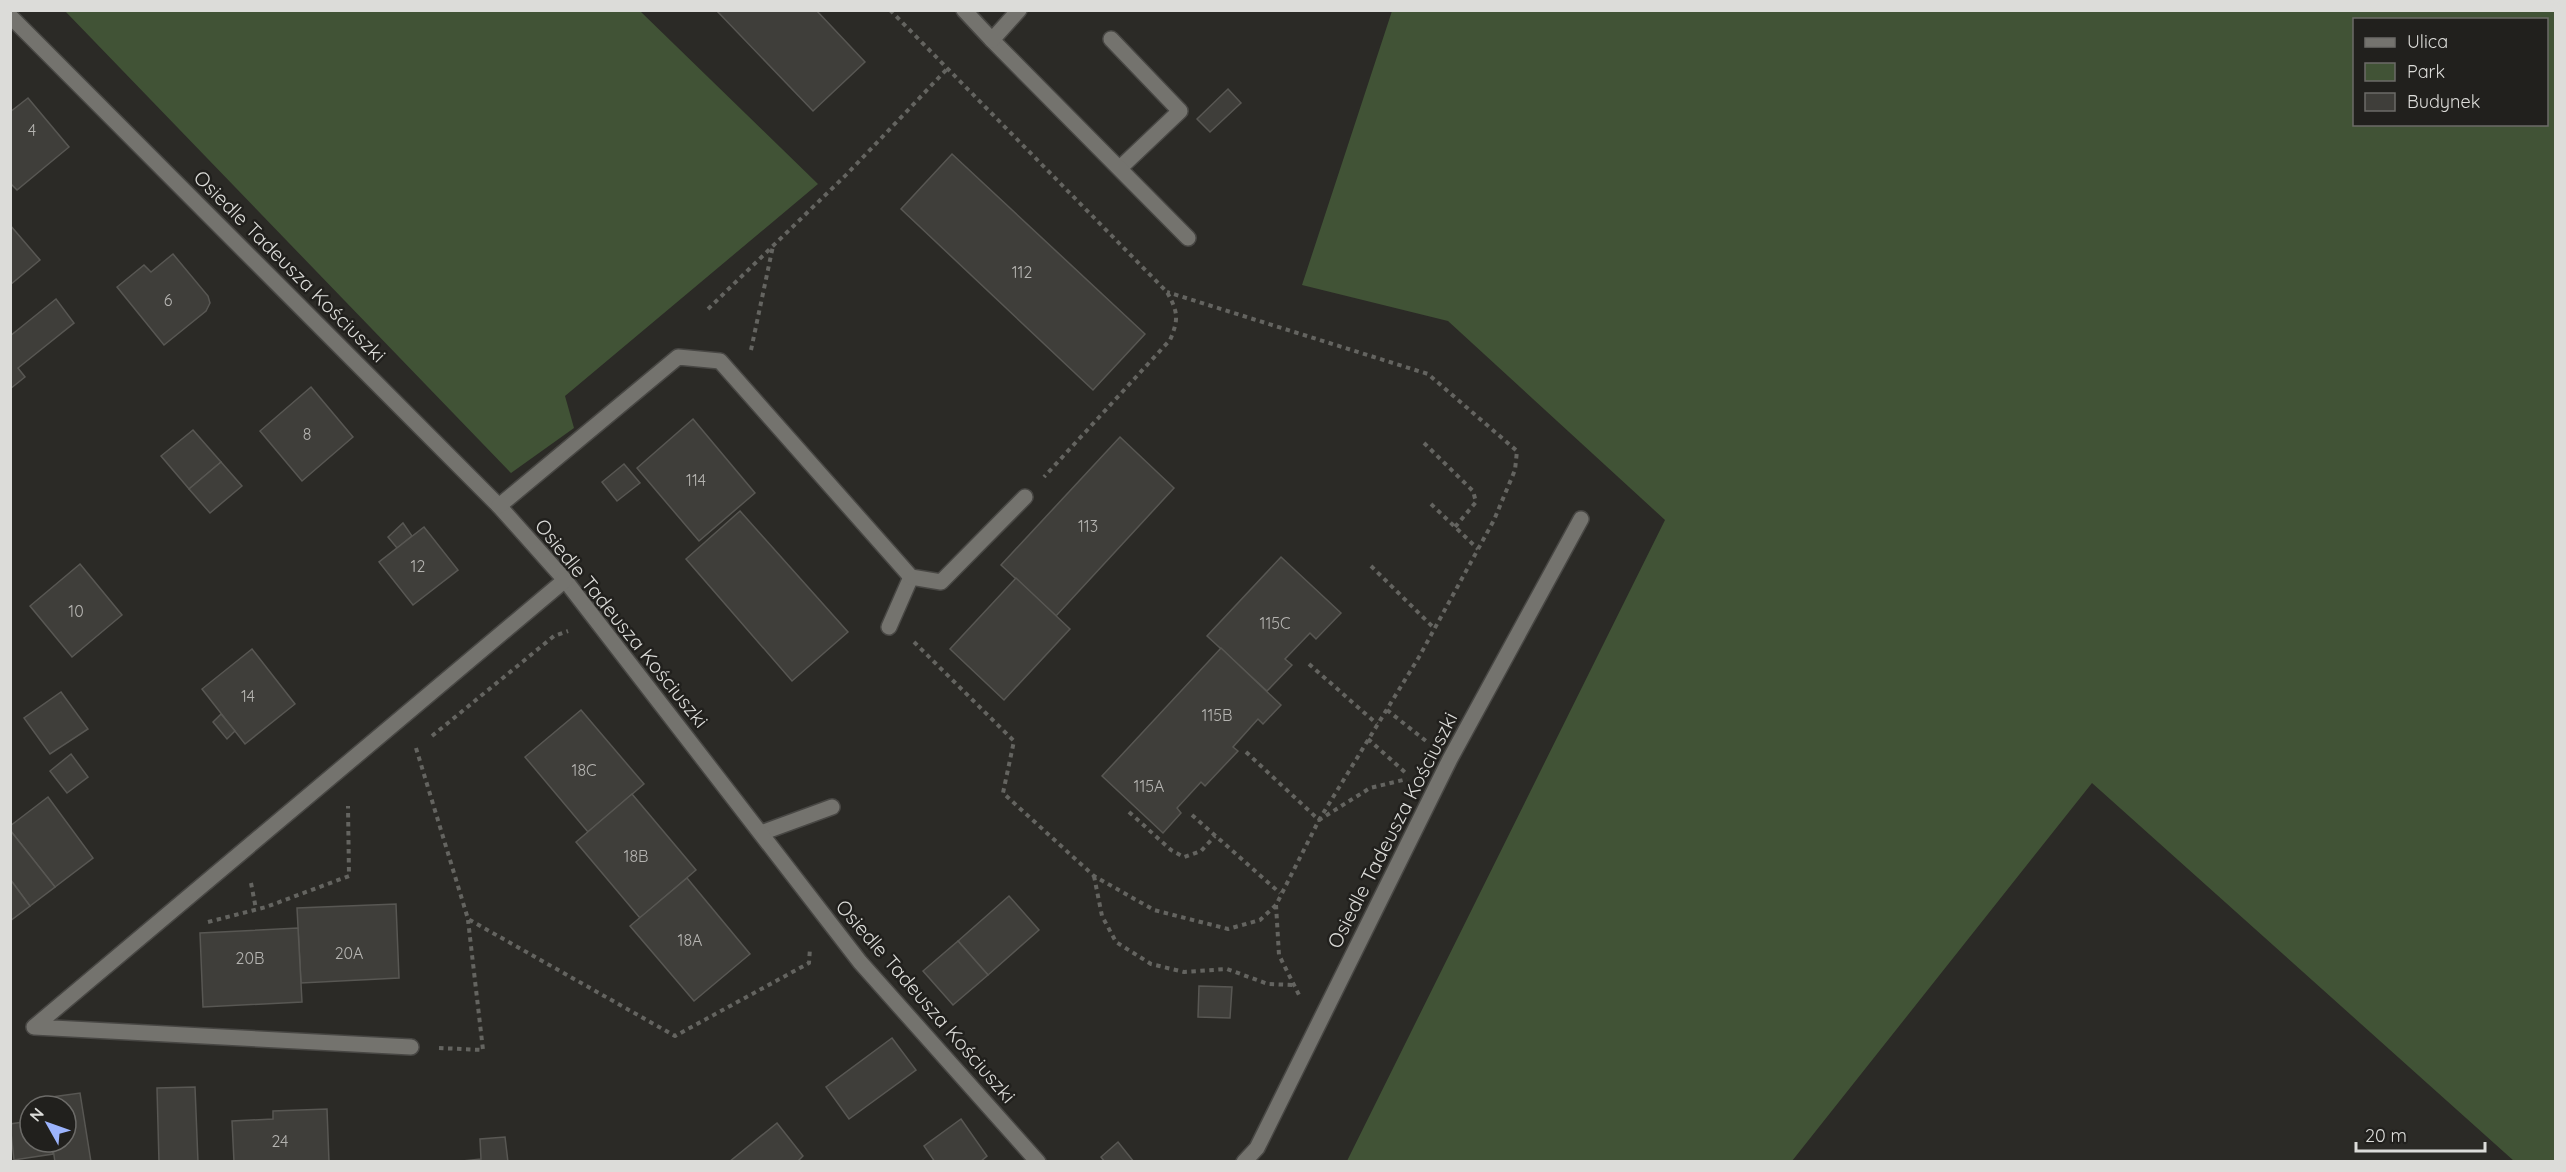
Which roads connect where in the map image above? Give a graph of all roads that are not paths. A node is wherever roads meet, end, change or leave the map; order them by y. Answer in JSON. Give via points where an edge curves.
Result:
{"nodes":[{"id":1,"x":964,"y":10,"type":"edge"},
{"id":2,"x":1019,"y":10,"type":"edge"},
{"id":3,"x":10,"y":16,"type":"edge"},
{"id":4,"x":1111,"y":39,"type":"dead end"},
{"id":5,"x":992,"y":40,"type":"junction"},
{"id":6,"x":1120,"y":168,"type":"junction"},
{"id":7,"x":1188,"y":238,"type":"dead end"},
{"id":8,"x":1025,"y":497,"type":"road end"},
{"id":9,"x":499,"y":506,"type":"junction"},
{"id":10,"x":1581,"y":519,"type":"dead end"},
{"id":11,"x":910,"y":577,"type":"junction"},
{"id":12,"x":565,"y":580,"type":"junction"},
{"id":13,"x":891,"y":623,"type":"road end"},
{"id":14,"x":832,"y":807,"type":"dead end"},
{"id":15,"x":761,"y":833,"type":"junction"},
{"id":16,"x":411,"y":1047,"type":"road end"},
{"id":17,"x":1038,"y":1161,"type":"edge"},
{"id":18,"x":1244,"y":1161,"type":"edge"}],
"edges":[{"from":1,"to":5,"type":"street"},
{"from":2,"to":5,"type":"street"},
{"from":3,"to":9,"type":"street","name":"Osiedle Tadeusza Kościuszki"},
{"from":4,"to":6,"type":"street","via":[[1180,111]]},
{"from":5,"to":6,"type":"street"},
{"from":6,"to":7,"type":"street"},
{"from":8,"to":11,"type":"street","via":[[941,582]]},
{"from":9,"to":11,"type":"street","via":[[678,357],[720,361]]},
{"from":9,"to":12,"type":"street","name":"Osiedle Tadeusza Kościuszki"},
{"from":10,"to":18,"type":"street","name":"Osiedle Tadeusza Kościuszki","via":[[1450,759],[1257,1148]]},
{"from":11,"to":13,"type":"street"},
{"from":12,"to":15,"type":"street","name":"Osiedle Tadeusza Kościuszki"},
{"from":12,"to":16,"type":"street","via":[[34,1028]]},
{"from":14,"to":15,"type":"street"},
{"from":15,"to":17,"type":"street","name":"Osiedle Tadeusza Kościuszki","via":[[860,962]]}]}
